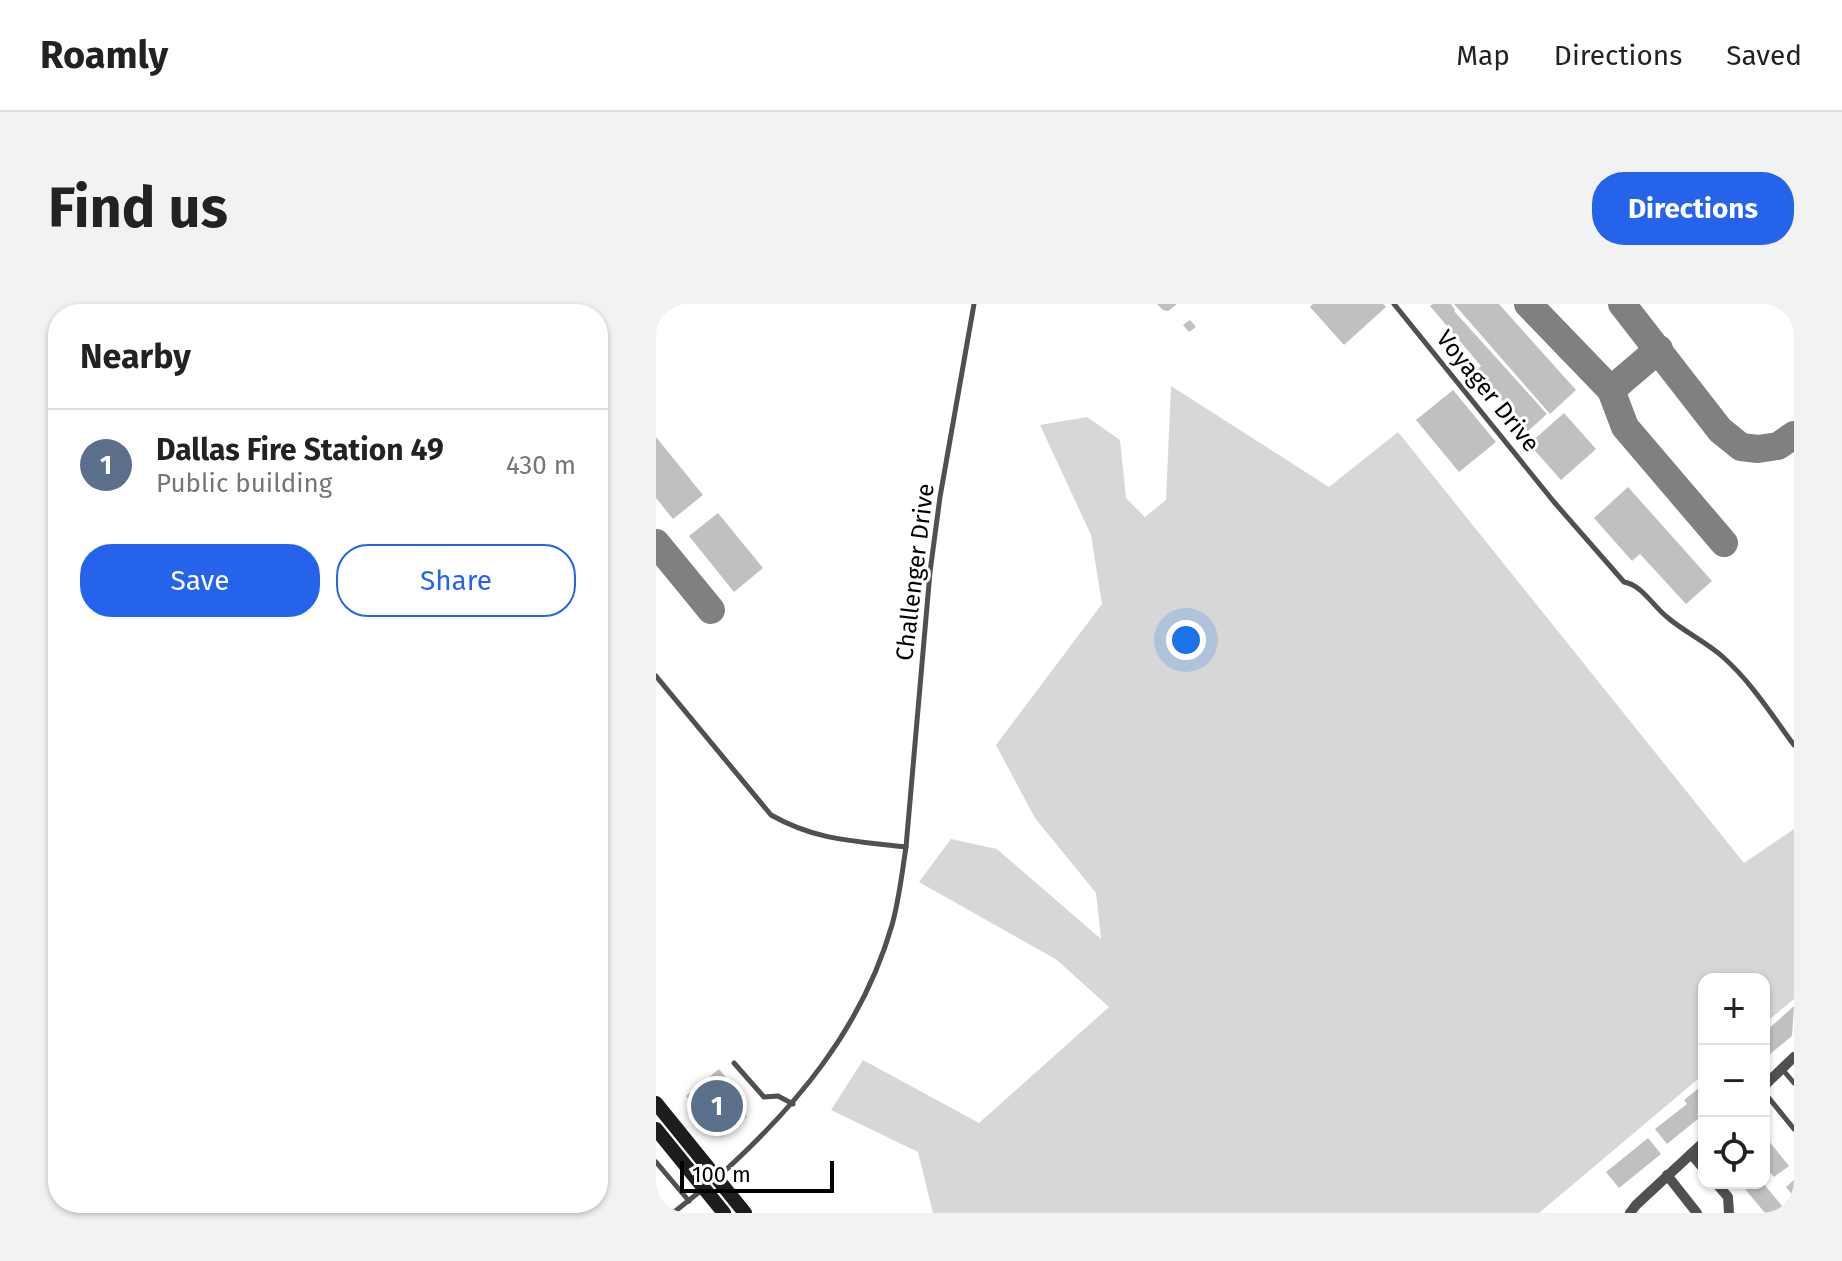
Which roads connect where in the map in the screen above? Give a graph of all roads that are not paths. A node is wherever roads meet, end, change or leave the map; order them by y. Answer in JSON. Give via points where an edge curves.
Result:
{"nodes":[{"id":1,"x":974,"y":304,"type":"edge"},
{"id":2,"x":1394,"y":304,"type":"edge"},
{"id":3,"x":656,"y":676,"type":"edge"},
{"id":4,"x":1794,"y":745,"type":"edge"},
{"id":5,"x":906,"y":847,"type":"junction"},
{"id":6,"x":1794,"y":1057,"type":"edge"},
{"id":7,"x":734,"y":1063,"type":"dead end"},
{"id":8,"x":1783,"y":1069,"type":"junction"},
{"id":9,"x":1770,"y":1081,"type":"edge"},
{"id":10,"x":1794,"y":1083,"type":"edge"},
{"id":11,"x":1770,"y":1099,"type":"edge"},
{"id":12,"x":656,"y":1103,"type":"edge"},
{"id":13,"x":793,"y":1104,"type":"junction"},
{"id":14,"x":656,"y":1129,"type":"edge"},
{"id":15,"x":1794,"y":1129,"type":"edge"},
{"id":16,"x":1698,"y":1148,"type":"edge"},
{"id":17,"x":1691,"y":1154,"type":"junction"},
{"id":18,"x":656,"y":1162,"type":"edge"},
{"id":19,"x":1698,"y":1162,"type":"edge"},
{"id":20,"x":1667,"y":1175,"type":"junction"},
{"id":21,"x":717,"y":1178,"type":"junction"},
{"id":22,"x":704,"y":1189,"type":"junction"},
{"id":23,"x":1721,"y":1189,"type":"edge"},
{"id":24,"x":689,"y":1201,"type":"junction"},
{"id":25,"x":673,"y":1213,"type":"edge"},
{"id":26,"x":724,"y":1213,"type":"edge"},
{"id":27,"x":745,"y":1213,"type":"edge"},
{"id":28,"x":1630,"y":1213,"type":"edge"},
{"id":29,"x":1697,"y":1213,"type":"edge"},
{"id":30,"x":1729,"y":1213,"type":"edge"}],
"edges":[{"from":1,"to":5,"type":"lane","name":"Challenger Drive","via":[[930,572]]},
{"from":2,"to":4,"type":"lane","name":"Voyager Drive","via":[[1624,582],[1633,583],[1669,619],[1722,656],[1752,685]]},
{"from":3,"to":5,"type":"lane","via":[[771,815],[820,837]]},
{"from":5,"to":13,"type":"lane","name":"Challenger Drive","via":[[893,921],[867,990],[832,1055]]},
{"from":6,"to":8,"type":"street"},
{"from":7,"to":13,"type":"lane","via":[[764,1097],[778,1096]]},
{"from":8,"to":9,"type":"street"},
{"from":8,"to":10,"type":"lane"},
{"from":11,"to":15,"type":"lane"},
{"from":12,"to":21,"type":"main road"},
{"from":13,"to":21,"type":"lane","name":"Challenger Drive"},
{"from":14,"to":22,"type":"main road"},
{"from":16,"to":17,"type":"street"},
{"from":17,"to":19,"type":"street"},
{"from":17,"to":20,"type":"street"},
{"from":18,"to":24,"type":"lane"},
{"from":20,"to":28,"type":"street"},
{"from":20,"to":29,"type":"street"},
{"from":21,"to":22,"type":"main road"},
{"from":21,"to":27,"type":"main road"},
{"from":22,"to":24,"type":"lane"},
{"from":22,"to":26,"type":"main road"},
{"from":23,"to":30,"type":"street","via":[[1728,1197]]},
{"from":24,"to":25,"type":"lane"}]}
